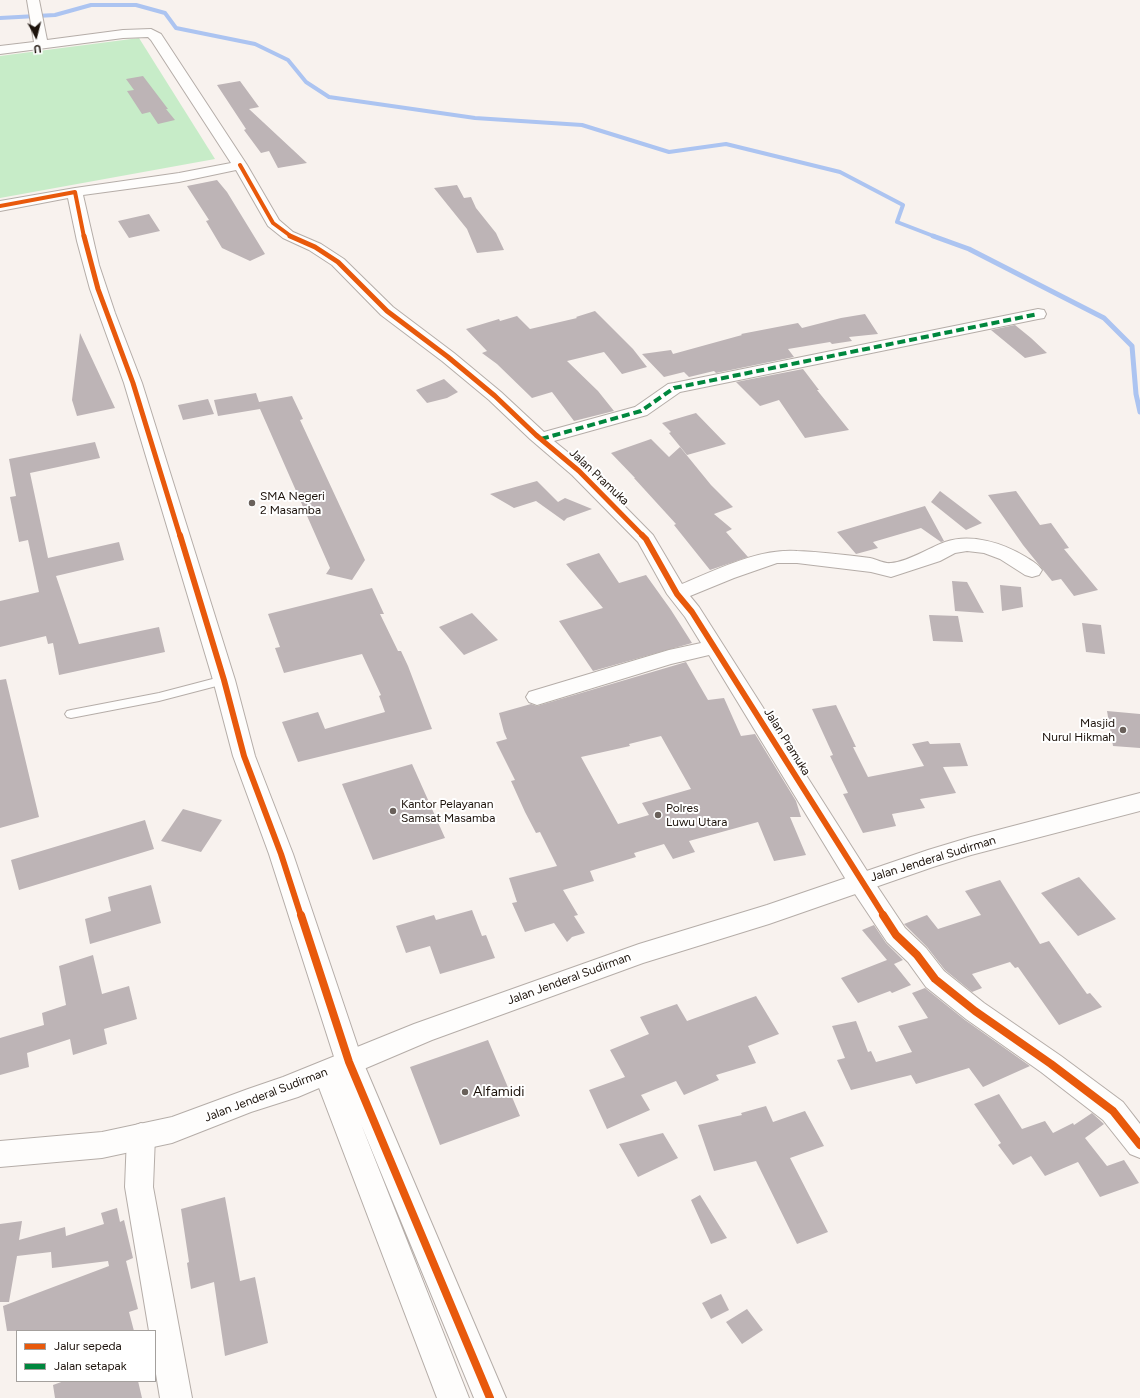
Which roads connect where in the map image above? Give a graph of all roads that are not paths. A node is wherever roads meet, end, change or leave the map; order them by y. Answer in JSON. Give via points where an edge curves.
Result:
{"nodes":[{"id":1,"x":34,"y":3,"type":"edge"},
{"id":2,"x":41,"y":45,"type":"junction"},
{"id":3,"x":0,"y":50,"type":"edge"},
{"id":4,"x":240,"y":165,"type":"junction"},
{"id":5,"x":76,"y":192,"type":"junction"},
{"id":6,"x":0,"y":206,"type":"edge"},
{"id":7,"x":1038,"y":314,"type":"dead end"},
{"id":8,"x":542,"y":439,"type":"junction"},
{"id":9,"x":1032,"y":570,"type":"dead end"},
{"id":10,"x":676,"y":594,"type":"junction"},
{"id":11,"x":714,"y":647,"type":"junction"},
{"id":12,"x":224,"y":680,"type":"junction"},
{"id":13,"x":537,"y":697,"type":"dead end"},
{"id":14,"x":71,"y":714,"type":"dead end"},
{"id":15,"x":1140,"y":802,"type":"edge"},
{"id":16,"x":860,"y":881,"type":"junction"},
{"id":17,"x":338,"y":1067,"type":"junction"},
{"id":18,"x":141,"y":1136,"type":"junction"},
{"id":19,"x":1140,"y":1144,"type":"edge"},
{"id":20,"x":0,"y":1154,"type":"edge"},
{"id":21,"x":176,"y":1398,"type":"edge"},
{"id":22,"x":453,"y":1398,"type":"edge"},
{"id":23,"x":490,"y":1398,"type":"edge"}],
"edges":[{"from":1,"to":2,"type":"main road"},
{"from":2,"to":3,"type":"main road"},
{"from":2,"to":4,"type":"main road","name":"Jalan Pramuka","via":[[123,34],[151,33]]},
{"from":4,"to":5,"type":"main road","via":[[189,176]]},
{"from":4,"to":8,"type":"main road","name":"Jalan Pramuka","via":[[273,223],[279,229],[328,254],[387,311],[448,357]]},
{"from":5,"to":6,"type":"main road"},
{"from":5,"to":12,"type":"main road","via":[[86,250],[116,342],[133,383]]},
{"from":7,"to":8,"type":"main road","via":[[674,388],[641,411]]},
{"from":8,"to":10,"type":"main road","name":"Jalan Pramuka","via":[[646,539]]},
{"from":9,"to":10,"type":"main road","via":[[1007,554],[986,547],[967,545],[951,547],[891,570],[830,560],[776,557]]},
{"from":10,"to":11,"type":"main road","name":"Jalan Pramuka","via":[[692,612]]},
{"from":11,"to":13,"type":"main road","via":[[669,657]]},
{"from":11,"to":16,"type":"main road","name":"Jalan Pramuka"},
{"from":12,"to":14,"type":"lane","via":[[159,697]]},
{"from":12,"to":17,"type":"main road","via":[[244,756],[281,854]]},
{"from":15,"to":16,"type":"main road","name":"Jalan Jenderal Sudirman","via":[[971,846]]},
{"from":16,"to":17,"type":"main road","name":"Jalan Jenderal Sudirman","via":[[769,914],[688,938],[559,982],[423,1032]]},
{"from":16,"to":19,"type":"main road","name":"Jalan Pramuka","via":[[896,935],[917,955],[935,979],[1113,1111]]},
{"from":17,"to":18,"type":"main road","name":"Jalan Jenderal Sudirman","via":[[172,1130]]},
{"from":17,"to":22,"type":"main road"},
{"from":17,"to":23,"type":"main road"},
{"from":18,"to":20,"type":"main road","name":"Jalan Jenderal Sudirman","via":[[102,1145]]},
{"from":18,"to":21,"type":"main road","via":[[139,1187]]}]}
